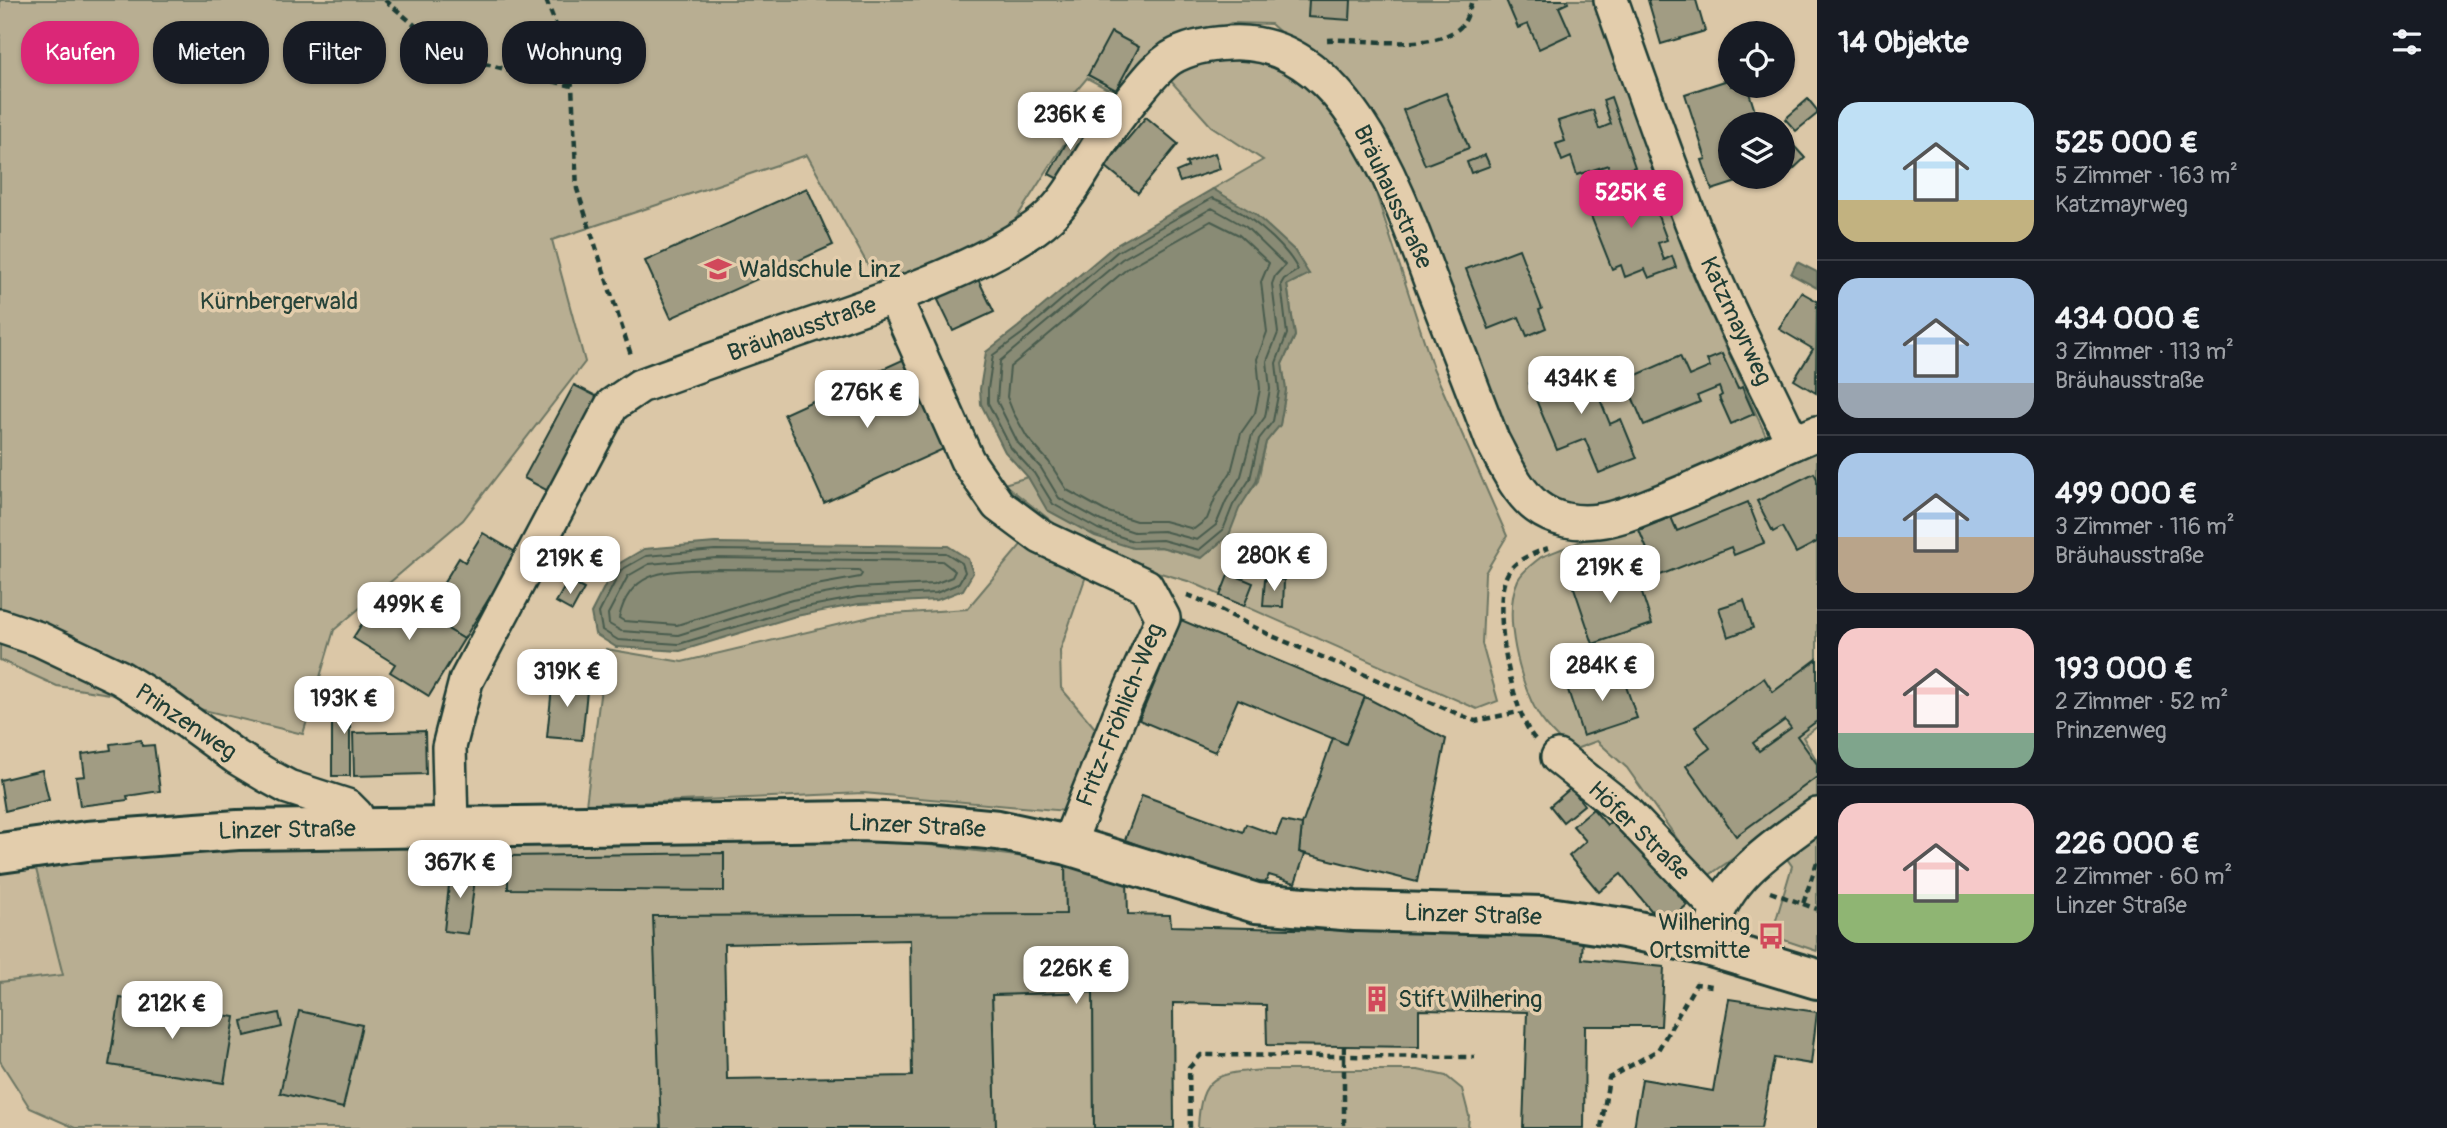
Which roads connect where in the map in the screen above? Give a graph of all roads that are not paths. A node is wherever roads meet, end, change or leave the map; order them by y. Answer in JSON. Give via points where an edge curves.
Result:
{"nodes":[{"id":1,"x":1611,"y":0,"type":"edge"},
{"id":2,"x":894,"y":296,"type":"junction"},
{"id":3,"x":1805,"y":438,"type":"edge"},
{"id":4,"x":0,"y":626,"type":"edge"},
{"id":5,"x":1558,"y":757,"type":"dead end"},
{"id":6,"x":1817,"y":815,"type":"edge"},
{"id":7,"x":451,"y":826,"type":"junction"},
{"id":8,"x":361,"y":828,"type":"junction"},
{"id":9,"x":1068,"y":845,"type":"junction"},
{"id":10,"x":0,"y":853,"type":"edge"},
{"id":11,"x":1717,"y":908,"type":"junction"},
{"id":12,"x":1707,"y":946,"type":"junction"},
{"id":13,"x":1817,"y":979,"type":"edge"}],
"edges":[{"from":1,"to":3,"type":"street","name":"Katzmayrweg","via":[[1668,166],[1711,271]]},
{"from":2,"to":3,"type":"street","name":"Bräuhausstraße","via":[[985,257],[1039,225],[1070,193],[1132,99],[1171,58],[1210,44],[1262,45],[1311,71],[1354,113],[1371,140],[1492,440],[1535,506],[1572,522],[1628,514]]},
{"from":2,"to":7,"type":"street","name":"Bräuhausstraße","via":[[640,386],[612,405],[466,681],[449,747]]},
{"from":2,"to":9,"type":"street","name":"Fritz-Fröhlich-Weg","via":[[967,460],[998,505],[1041,537],[1146,586],[1163,618]]},
{"from":4,"to":8,"type":"street","name":"Prinzenweg","via":[[119,677],[266,775],[346,806]]},
{"from":5,"to":11,"type":"street","name":"Höfer Straße","via":[[1623,809]]},
{"from":6,"to":11,"type":"street","via":[[1754,862]]},
{"from":7,"to":8,"type":"main road","name":"Linzer Straße"},
{"from":7,"to":9,"type":"main road","name":"Linzer Straße","via":[[859,821],[998,830]]},
{"from":8,"to":10,"type":"main road","name":"Linzer Straße","via":[[161,834]]},
{"from":9,"to":12,"type":"main road","name":"Linzer Straße","via":[[1256,903],[1542,916]]},
{"from":11,"to":12,"type":"street"},
{"from":12,"to":13,"type":"main road","name":"Linzer Straße"}]}
